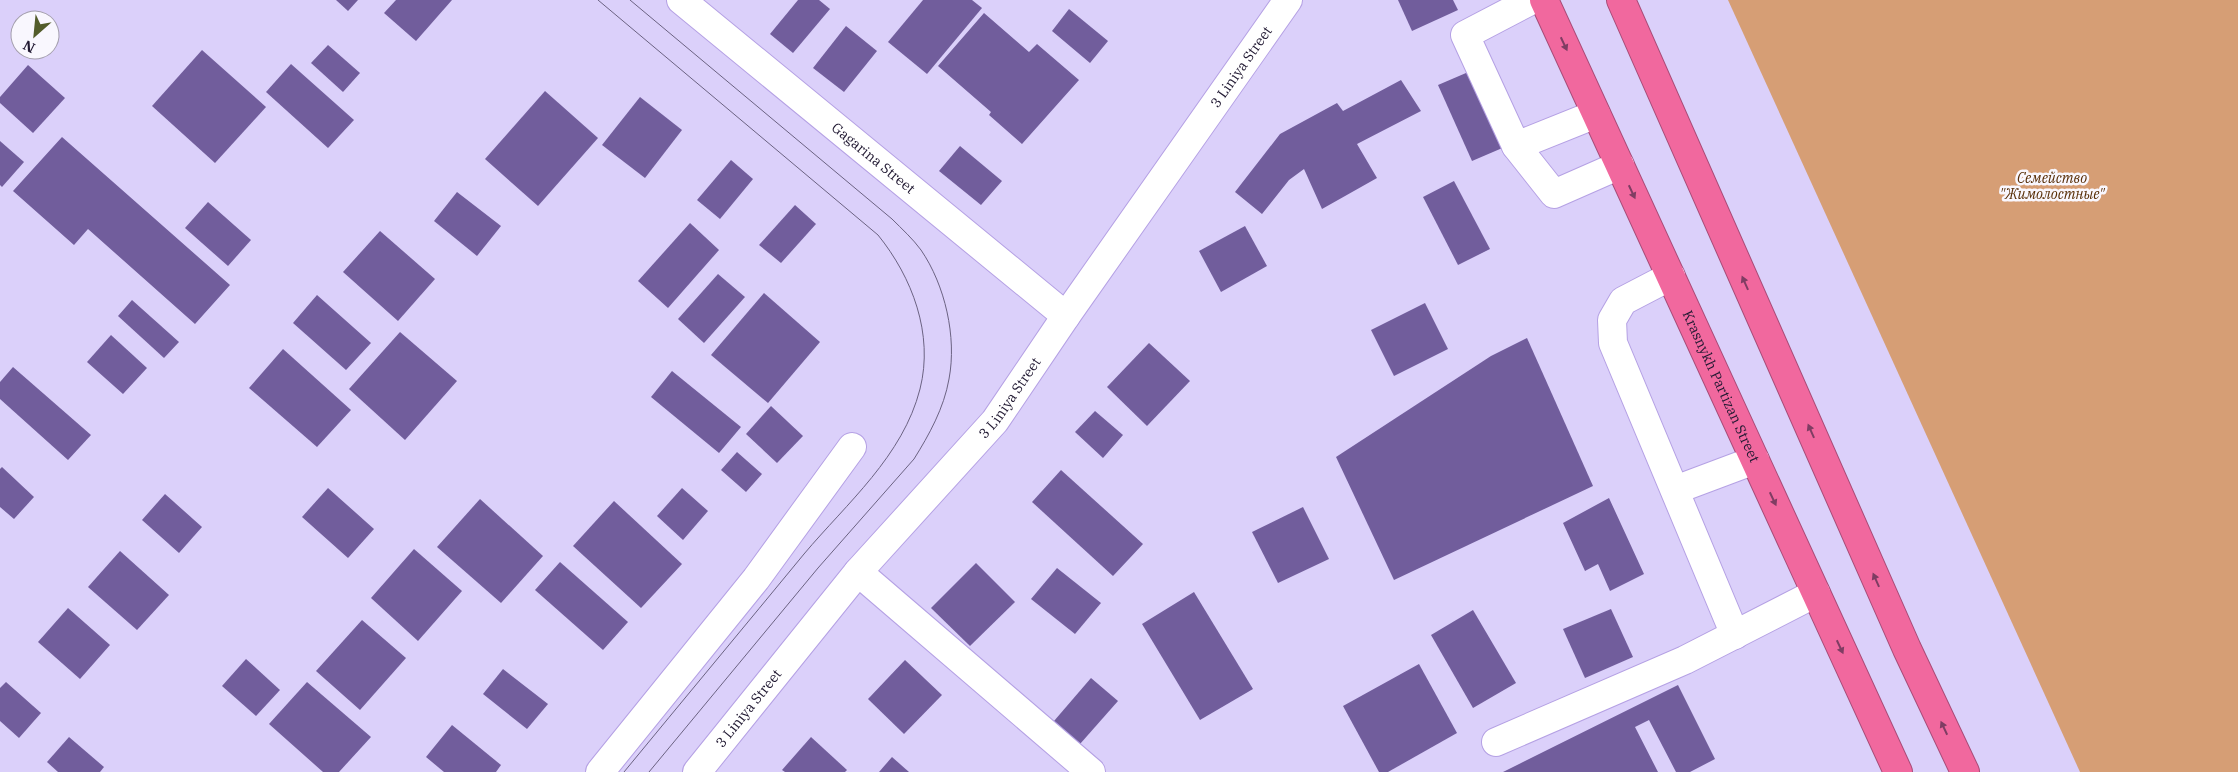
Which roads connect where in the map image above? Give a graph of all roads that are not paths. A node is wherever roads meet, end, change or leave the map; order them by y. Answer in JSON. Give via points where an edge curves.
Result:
{"nodes":[{"id":1,"x":681,"y":0,"type":"edge"},
{"id":2,"x":1288,"y":0,"type":"edge"},
{"id":3,"x":1532,"y":0,"type":"edge"},
{"id":4,"x":1544,"y":0,"type":"edge"},
{"id":5,"x":1621,"y":0,"type":"edge"},
{"id":6,"x":1596,"y":114,"type":"junction"},
{"id":7,"x":1516,"y":146,"type":"junction"},
{"id":8,"x":1620,"y":165,"type":"junction"},
{"id":9,"x":1671,"y":276,"type":"junction"},
{"id":10,"x":1066,"y":316,"type":"junction"},
{"id":11,"x":852,"y":447,"type":"dead end"},
{"id":12,"x":1755,"y":460,"type":"junction"},
{"id":13,"x":1675,"y":490,"type":"junction"},
{"id":14,"x":858,"y":572,"type":"junction"},
{"id":15,"x":1816,"y":594,"type":"junction"},
{"id":16,"x":1735,"y":635,"type":"junction"},
{"id":17,"x":1496,"y":742,"type":"dead end"},
{"id":18,"x":600,"y":772,"type":"edge"},
{"id":19,"x":697,"y":772,"type":"edge"},
{"id":20,"x":1090,"y":772,"type":"edge"},
{"id":21,"x":1898,"y":772,"type":"edge"},
{"id":22,"x":1965,"y":772,"type":"edge"}],
"edges":[{"from":1,"to":10,"type":"street","name":"Gagarina Street"},
{"from":2,"to":10,"type":"street","name":"3 Liniya Street"},
{"from":3,"to":7,"type":"street","via":[[1465,35]]},
{"from":4,"to":6,"type":"highway","name":"Krasnykh Partizan Street","one_way":true},
{"from":22,"to":5,"type":"highway","one_way":true,"via":[[1906,649]]},
{"from":6,"to":7,"type":"street"},
{"from":6,"to":8,"type":"highway","name":"Krasnykh Partizan Street"},
{"from":7,"to":8,"type":"street","via":[[1554,194]]},
{"from":8,"to":9,"type":"highway","name":"Krasnykh Partizan Street","one_way":true},
{"from":9,"to":12,"type":"highway","name":"Krasnykh Partizan Street"},
{"from":9,"to":13,"type":"street","via":[[1623,301],[1612,320],[1613,343]]},
{"from":10,"to":14,"type":"street","name":"3 Liniya Street","via":[[995,421]]},
{"from":11,"to":18,"type":"street","via":[[756,579]]},
{"from":12,"to":13,"type":"street"},
{"from":12,"to":15,"type":"highway","name":"Krasnykh Partizan Street","one_way":true},
{"from":13,"to":16,"type":"street"},
{"from":14,"to":19,"type":"street","name":"3 Liniya Street"},
{"from":14,"to":20,"type":"street"},
{"from":15,"to":16,"type":"street"},
{"from":15,"to":21,"type":"highway","name":"Krasnykh Partizan Street","one_way":true},
{"from":16,"to":17,"type":"street"}]}
